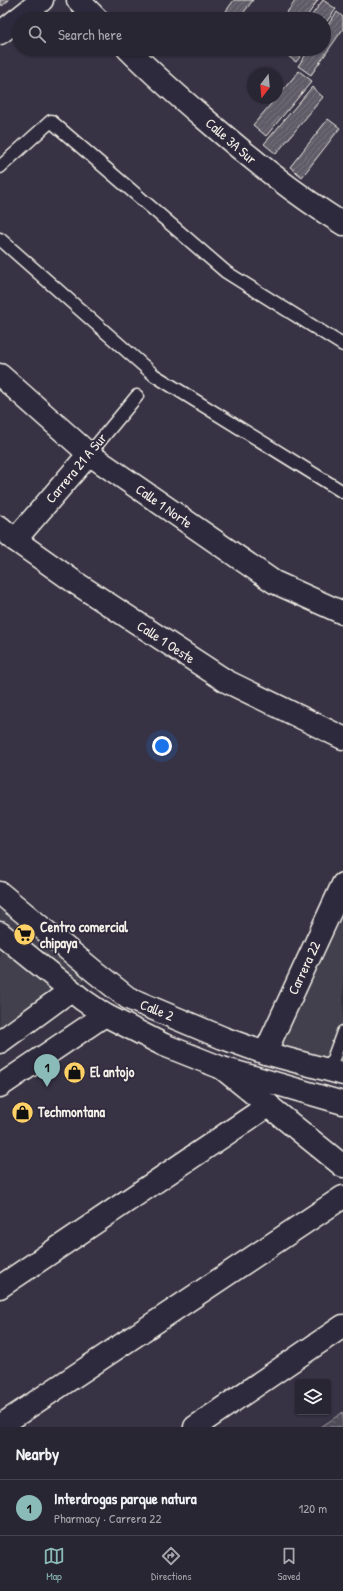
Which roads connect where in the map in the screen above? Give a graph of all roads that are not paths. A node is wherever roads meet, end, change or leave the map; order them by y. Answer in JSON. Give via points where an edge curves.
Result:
{"nodes":[{"id":1,"x":42,"y":0,"type":"edge"},
{"id":2,"x":78,"y":0,"type":"edge"},
{"id":3,"x":27,"y":12,"type":"edge"},
{"id":4,"x":90,"y":12,"type":"edge"},
{"id":5,"x":12,"y":24,"type":"edge"},
{"id":6,"x":0,"y":34,"type":"edge"},
{"id":7,"x":135,"y":56,"type":"edge"},
{"id":8,"x":0,"y":167,"type":"edge"},
{"id":9,"x":343,"y":224,"type":"edge"},
{"id":10,"x":0,"y":239,"type":"edge"},
{"id":11,"x":343,"y":345,"type":"edge"},
{"id":12,"x":0,"y":375,"type":"edge"},
{"id":13,"x":137,"y":396,"type":"dead end"},
{"id":14,"x":89,"y":454,"type":"junction"},
{"id":15,"x":343,"y":492,"type":"edge"},
{"id":16,"x":8,"y":533,"type":"edge"},
{"id":17,"x":343,"y":614,"type":"edge"},
{"id":18,"x":343,"y":738,"type":"edge"},
{"id":19,"x":343,"y":884,"type":"edge"},
{"id":20,"x":2,"y":899,"type":"edge"},
{"id":21,"x":0,"y":933,"type":"edge"},
{"id":22,"x":71,"y":990,"type":"junction"},
{"id":23,"x":105,"y":1015,"type":"junction"},
{"id":24,"x":343,"y":1032,"type":"edge"},
{"id":25,"x":0,"y":1042,"type":"edge"},
{"id":26,"x":265,"y":1053,"type":"junction"},
{"id":27,"x":222,"y":1068,"type":"junction"},
{"id":28,"x":336,"y":1072,"type":"edge"},
{"id":29,"x":0,"y":1086,"type":"edge"},
{"id":30,"x":343,"y":1103,"type":"edge"},
{"id":31,"x":269,"y":1105,"type":"junction"},
{"id":32,"x":343,"y":1166,"type":"edge"},
{"id":33,"x":343,"y":1197,"type":"edge"},
{"id":34,"x":0,"y":1287,"type":"edge"},
{"id":35,"x":343,"y":1326,"type":"edge"},
{"id":36,"x":0,"y":1426,"type":"edge"},
{"id":37,"x":195,"y":1427,"type":"edge"}],
"edges":[{"from":1,"to":3,"type":"street"},
{"from":2,"to":4,"type":"street"},
{"from":5,"to":6,"type":"street"},
{"from":7,"to":9,"type":"street","name":"Calle 3A Sur","via":[[254,162]]},
{"from":8,"to":11,"type":"lane","via":[[51,121],[226,272]]},
{"from":10,"to":15,"type":"lane","via":[[154,375]]},
{"from":12,"to":14,"type":"street","name":"Calle 1 Norte"},
{"from":13,"to":14,"type":"lane","name":"Carrera 21 A Sur"},
{"from":14,"to":16,"type":"street","name":"Carrera 21 A Sur"},
{"from":14,"to":17,"type":"street","name":"Calle 1 Norte","via":[[274,582]]},
{"from":16,"to":18,"type":"street","name":"Calle 1 Oeste","via":[[76,583],[226,681]]},
{"from":19,"to":26,"type":"street","name":"Carrera 22"},
{"from":20,"to":26,"type":"street","name":"Calle 2","via":[[128,998]]},
{"from":21,"to":22,"type":"street","name":"Calle 2"},
{"from":22,"to":23,"type":"street","name":"Calle 2"},
{"from":22,"to":25,"type":"street"},
{"from":23,"to":27,"type":"street","name":"Calle 2","via":[[164,1045]]},
{"from":23,"to":29,"type":"street"},
{"from":24,"to":28,"type":"lane"},
{"from":26,"to":28,"type":"street","name":"Calle 2"},
{"from":27,"to":30,"type":"street","name":"Calle 2"},
{"from":27,"to":31,"type":"street"},
{"from":31,"to":32,"type":"street"},
{"from":31,"to":34,"type":"street"},
{"from":33,"to":36,"type":"street"},
{"from":35,"to":37,"type":"street"}]}
